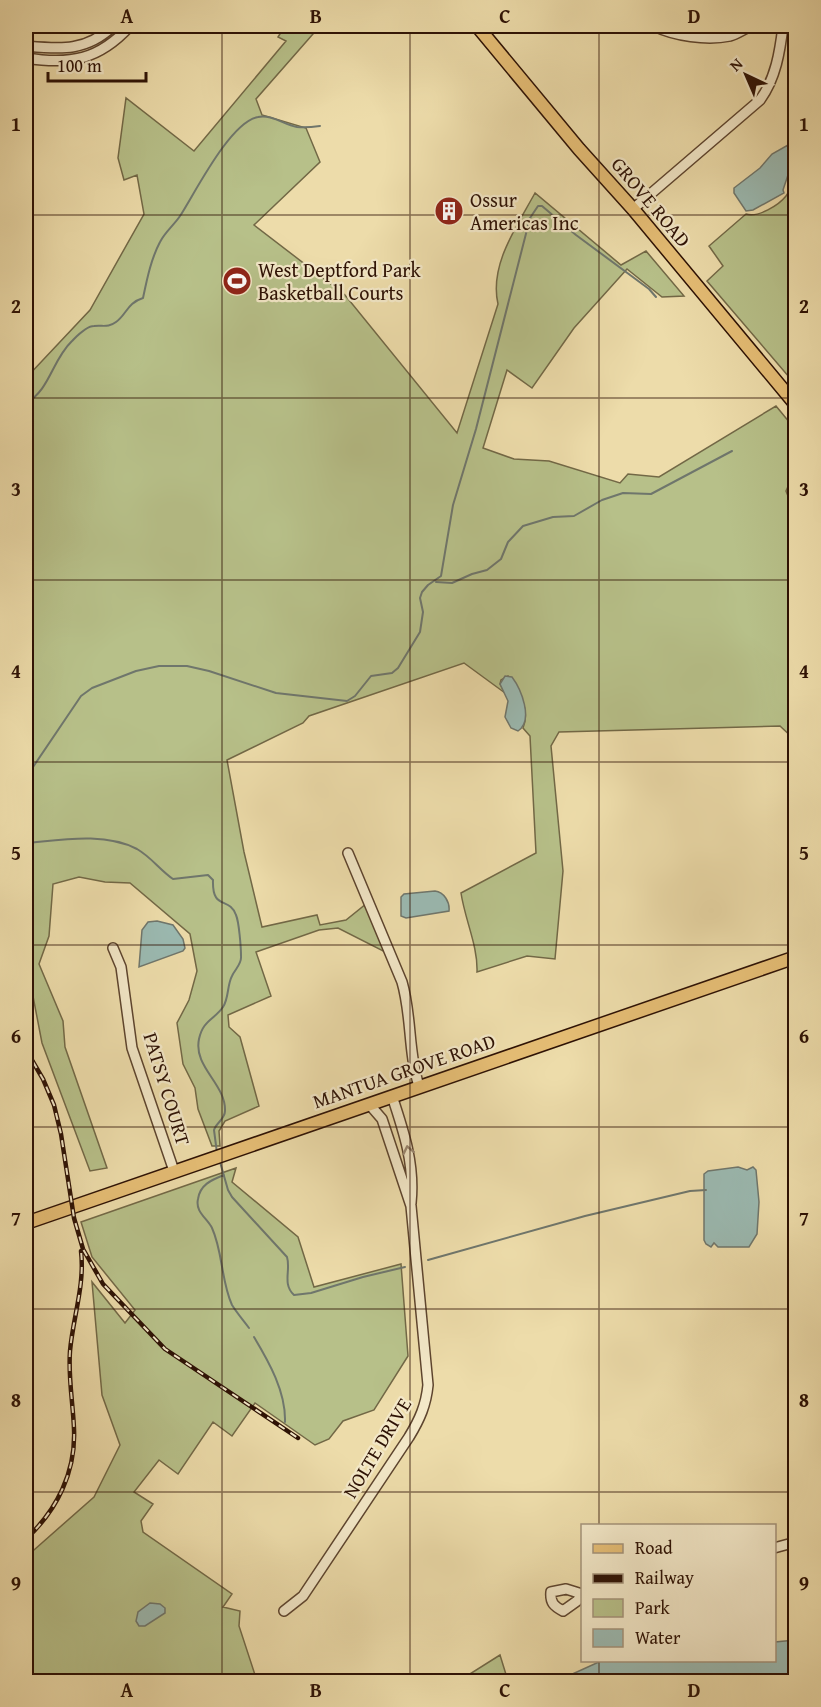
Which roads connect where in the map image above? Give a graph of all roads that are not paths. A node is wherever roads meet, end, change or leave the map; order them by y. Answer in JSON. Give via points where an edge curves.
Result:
{"nodes":[{"id":1,"x":113,"y":26,"type":"edge"},
{"id":2,"x":130,"y":26,"type":"edge"},
{"id":3,"x":477,"y":26,"type":"edge"},
{"id":4,"x":654,"y":26,"type":"edge"},
{"id":5,"x":752,"y":26,"type":"edge"},
{"id":6,"x":783,"y":26,"type":"edge"},
{"id":7,"x":26,"y":45,"type":"edge"},
{"id":8,"x":26,"y":58,"type":"edge"},
{"id":9,"x":633,"y":209,"type":"junction"},
{"id":10,"x":795,"y":405,"type":"edge"},
{"id":11,"x":348,"y":853,"type":"dead end"},
{"id":12,"x":113,"y":948,"type":"dead end"},
{"id":13,"x":795,"y":957,"type":"edge"},
{"id":14,"x":419,"y":1086,"type":"junction"},
{"id":15,"x":392,"y":1096,"type":"junction"},
{"id":16,"x":369,"y":1104,"type":"junction"},
{"id":17,"x":174,"y":1171,"type":"junction"},
{"id":18,"x":411,"y":1206,"type":"junction"},
{"id":19,"x":26,"y":1224,"type":"edge"},
{"id":20,"x":795,"y":1542,"type":"edge"},
{"id":21,"x":776,"y":1547,"type":"edge"},
{"id":22,"x":284,"y":1611,"type":"dead end"}],
"edges":[{"from":1,"to":7,"type":"street","via":[[103,35],[73,48]]},
{"from":2,"to":8,"type":"street","via":[[110,45],[87,57],[61,62]]},
{"from":3,"to":9,"type":"main road","name":"GROVE ROAD"},
{"from":4,"to":5,"type":"street","via":[[719,38]]},
{"from":6,"to":9,"type":"street","via":[[774,74],[760,100]]},
{"from":9,"to":10,"type":"main road","name":"GROVE ROAD"},
{"from":11,"to":14,"type":"street","via":[[407,998]]},
{"from":12,"to":17,"type":"street","name":"PATSY COURT","via":[[121,967],[132,1048]]},
{"from":13,"to":14,"type":"main road","name":"MANTUA GROVE ROAD"},
{"from":14,"to":15,"type":"main road","name":"MANTUA GROVE ROAD"},
{"from":15,"to":16,"type":"main road","name":"MANTUA GROVE ROAD"},
{"from":18,"to":15,"type":"street","name":"NOLTE DRIVE","one_way":true,"via":[[410,1153]]},
{"from":16,"to":17,"type":"main road","name":"MANTUA GROVE ROAD"},
{"from":16,"to":18,"type":"street","name":"NOLTE DRIVE","via":[[382,1119]]},
{"from":17,"to":19,"type":"main road","name":"MANTUA GROVE ROAD"},
{"from":18,"to":22,"type":"street","name":"NOLTE DRIVE","via":[[428,1385],[426,1403],[406,1442],[316,1578],[303,1596]]},
{"from":20,"to":21,"type":"street"}]}
